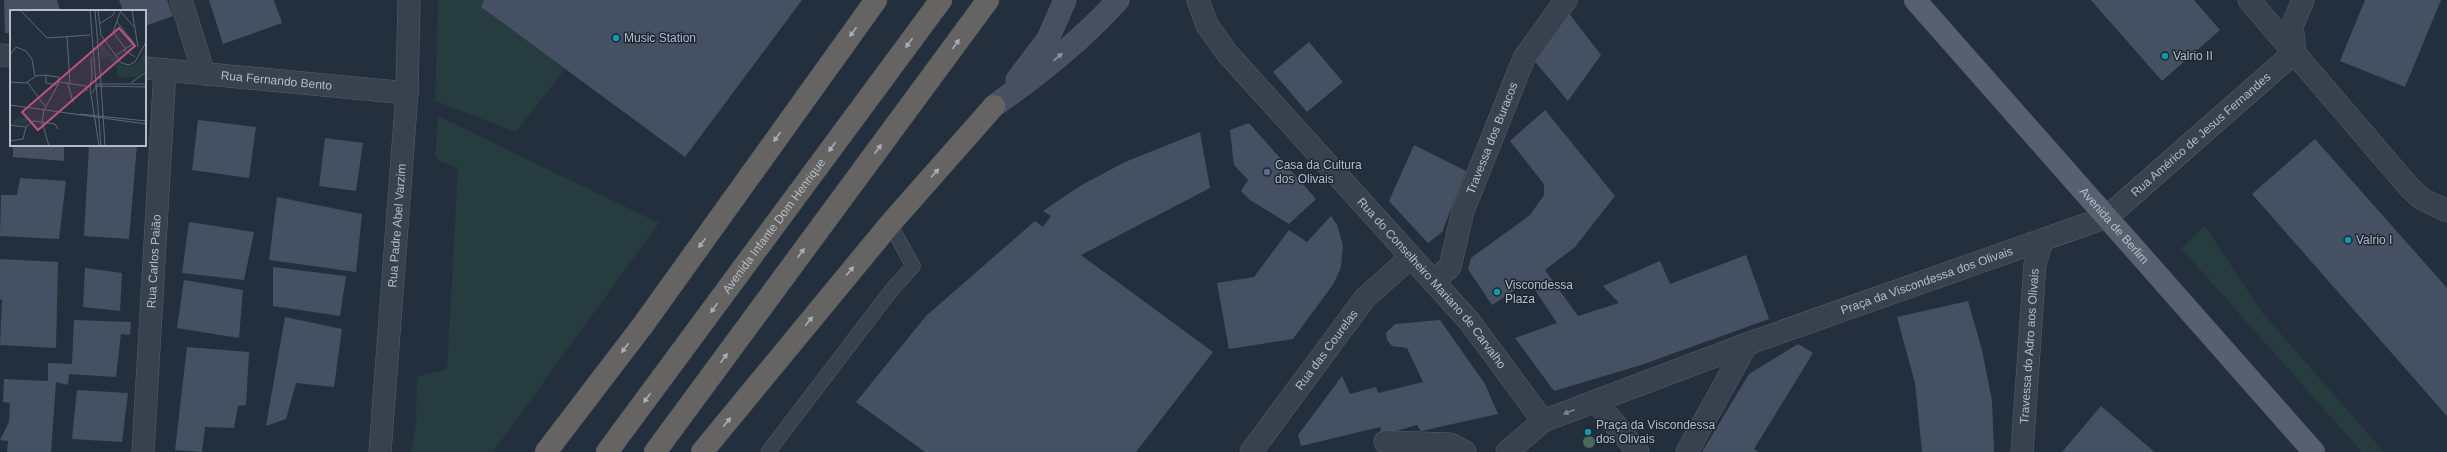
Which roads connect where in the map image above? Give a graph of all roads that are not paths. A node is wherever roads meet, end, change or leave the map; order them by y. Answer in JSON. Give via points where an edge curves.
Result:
{"nodes":[{"id":1,"x":181,"y":0,"type":"edge"},
{"id":2,"x":409,"y":0,"type":"edge"},
{"id":3,"x":876,"y":0,"type":"edge"},
{"id":4,"x":941,"y":0,"type":"edge"},
{"id":5,"x":988,"y":0,"type":"edge"},
{"id":6,"x":1065,"y":0,"type":"edge"},
{"id":7,"x":1118,"y":0,"type":"edge"},
{"id":8,"x":1198,"y":0,"type":"edge"},
{"id":9,"x":1566,"y":0,"type":"edge"},
{"id":10,"x":1915,"y":0,"type":"edge"},
{"id":11,"x":2249,"y":0,"type":"edge"},
{"id":12,"x":2303,"y":0,"type":"edge"},
{"id":13,"x":2294,"y":52,"type":"junction"},
{"id":14,"x":0,"y":54,"type":"edge"},
{"id":15,"x":10,"y":56,"type":"edge"},
{"id":16,"x":155,"y":69,"type":"edge"},
{"id":17,"x":204,"y":74,"type":"junction"},
{"id":18,"x":407,"y":93,"type":"junction"},
{"id":19,"x":994,"y":106,"type":"junction"},
{"id":20,"x":2447,"y":211,"type":"edge"},
{"id":21,"x":2107,"y":217,"type":"junction"},
{"id":22,"x":890,"y":224,"type":"junction"},
{"id":23,"x":2042,"y":241,"type":"junction"},
{"id":24,"x":1411,"y":257,"type":"junction"},
{"id":25,"x":1433,"y":281,"type":"junction"},
{"id":26,"x":1747,"y":344,"type":"junction"},
{"id":27,"x":1596,"y":401,"type":"junction"},
{"id":28,"x":1543,"y":421,"type":"junction"},
{"id":29,"x":1385,"y":442,"type":"dead end"},
{"id":30,"x":143,"y":452,"type":"edge"},
{"id":31,"x":380,"y":452,"type":"edge"},
{"id":32,"x":546,"y":452,"type":"edge"},
{"id":33,"x":607,"y":452,"type":"edge"},
{"id":34,"x":655,"y":452,"type":"edge"},
{"id":35,"x":702,"y":452,"type":"edge"},
{"id":36,"x":768,"y":452,"type":"edge"},
{"id":37,"x":1251,"y":452,"type":"edge"},
{"id":38,"x":1465,"y":452,"type":"edge"},
{"id":39,"x":1507,"y":452,"type":"edge"},
{"id":40,"x":1638,"y":452,"type":"edge"},
{"id":41,"x":1688,"y":452,"type":"edge"},
{"id":42,"x":2022,"y":452,"type":"edge"},
{"id":43,"x":2314,"y":452,"type":"edge"}],
"edges":[{"from":1,"to":17,"type":"street"},
{"from":2,"to":18,"type":"street","name":"Rua Padre Abel Varzim"},
{"from":3,"to":32,"type":"highway","one_way":true,"via":[[643,325]]},
{"from":4,"to":33,"type":"highway","name":"Avenida Infante Dom Henrique","one_way":true},
{"from":34,"to":5,"type":"highway","one_way":true},
{"from":6,"to":19,"type":"main road","via":[[1048,39]]},
{"from":19,"to":7,"type":"main road","one_way":true,"via":[[1050,65],[1092,29]]},
{"from":8,"to":24,"type":"street","name":"Rua do Conselheiro Mariano de Carvalho","via":[[1207,25],[1227,53]]},
{"from":9,"to":25,"type":"street","name":"Travessa dos Buracos","via":[[1524,58],[1463,211],[1450,267]]},
{"from":10,"to":21,"type":"main road","name":"Avenida de Berlim"},
{"from":11,"to":13,"type":"street"},
{"from":12,"to":13,"type":"street","via":[[2292,26]]},
{"from":13,"to":20,"type":"street","via":[[2410,187],[2422,199]]},
{"from":13,"to":21,"type":"street","name":"Rua Américo de Jesus Fernandes"},
{"from":14,"to":15,"type":"street"},
{"from":16,"to":17,"type":"street","name":"Rua Fernando Bento"},
{"from":16,"to":30,"type":"street","name":"Rua Carlos Paião"},
{"from":17,"to":18,"type":"street","name":"Rua Fernando Bento"},
{"from":18,"to":31,"type":"street","name":"Rua Padre Abel Varzim"},
{"from":22,"to":19,"type":"highway","one_way":true},
{"from":21,"to":23,"type":"street","name":"Praça da Viscondessa dos Olivais"},
{"from":21,"to":43,"type":"main road","name":"Avenida de Berlim"},
{"from":35,"to":22,"type":"highway","one_way":true},
{"from":22,"to":36,"type":"lane","via":[[913,266],[890,292]]},
{"from":23,"to":26,"type":"street","name":"Praça da Viscondessa dos Olivais"},
{"from":23,"to":42,"type":"street","name":"Travessa do Adro aos Olivais","via":[[2035,264]]},
{"from":24,"to":25,"type":"street","name":"Rua do Conselheiro Mariano de Carvalho"},
{"from":24,"to":37,"type":"street","name":"Rua das Courelas","via":[[1365,298]]},
{"from":25,"to":28,"type":"street","name":"Rua do Conselheiro Mariano de Carvalho","via":[[1470,322]]},
{"from":26,"to":27,"type":"street","name":"Praça da Viscondessa dos Olivais"},
{"from":26,"to":41,"type":"street"},
{"from":27,"to":28,"type":"street","name":"Praça da Viscondessa dos Olivais","one_way":true},
{"from":27,"to":40,"type":"street"},
{"from":28,"to":39,"type":"street","name":"Praça da Viscondessa dos Olivais"},
{"from":29,"to":38,"type":"street","via":[[1450,444]]}]}
